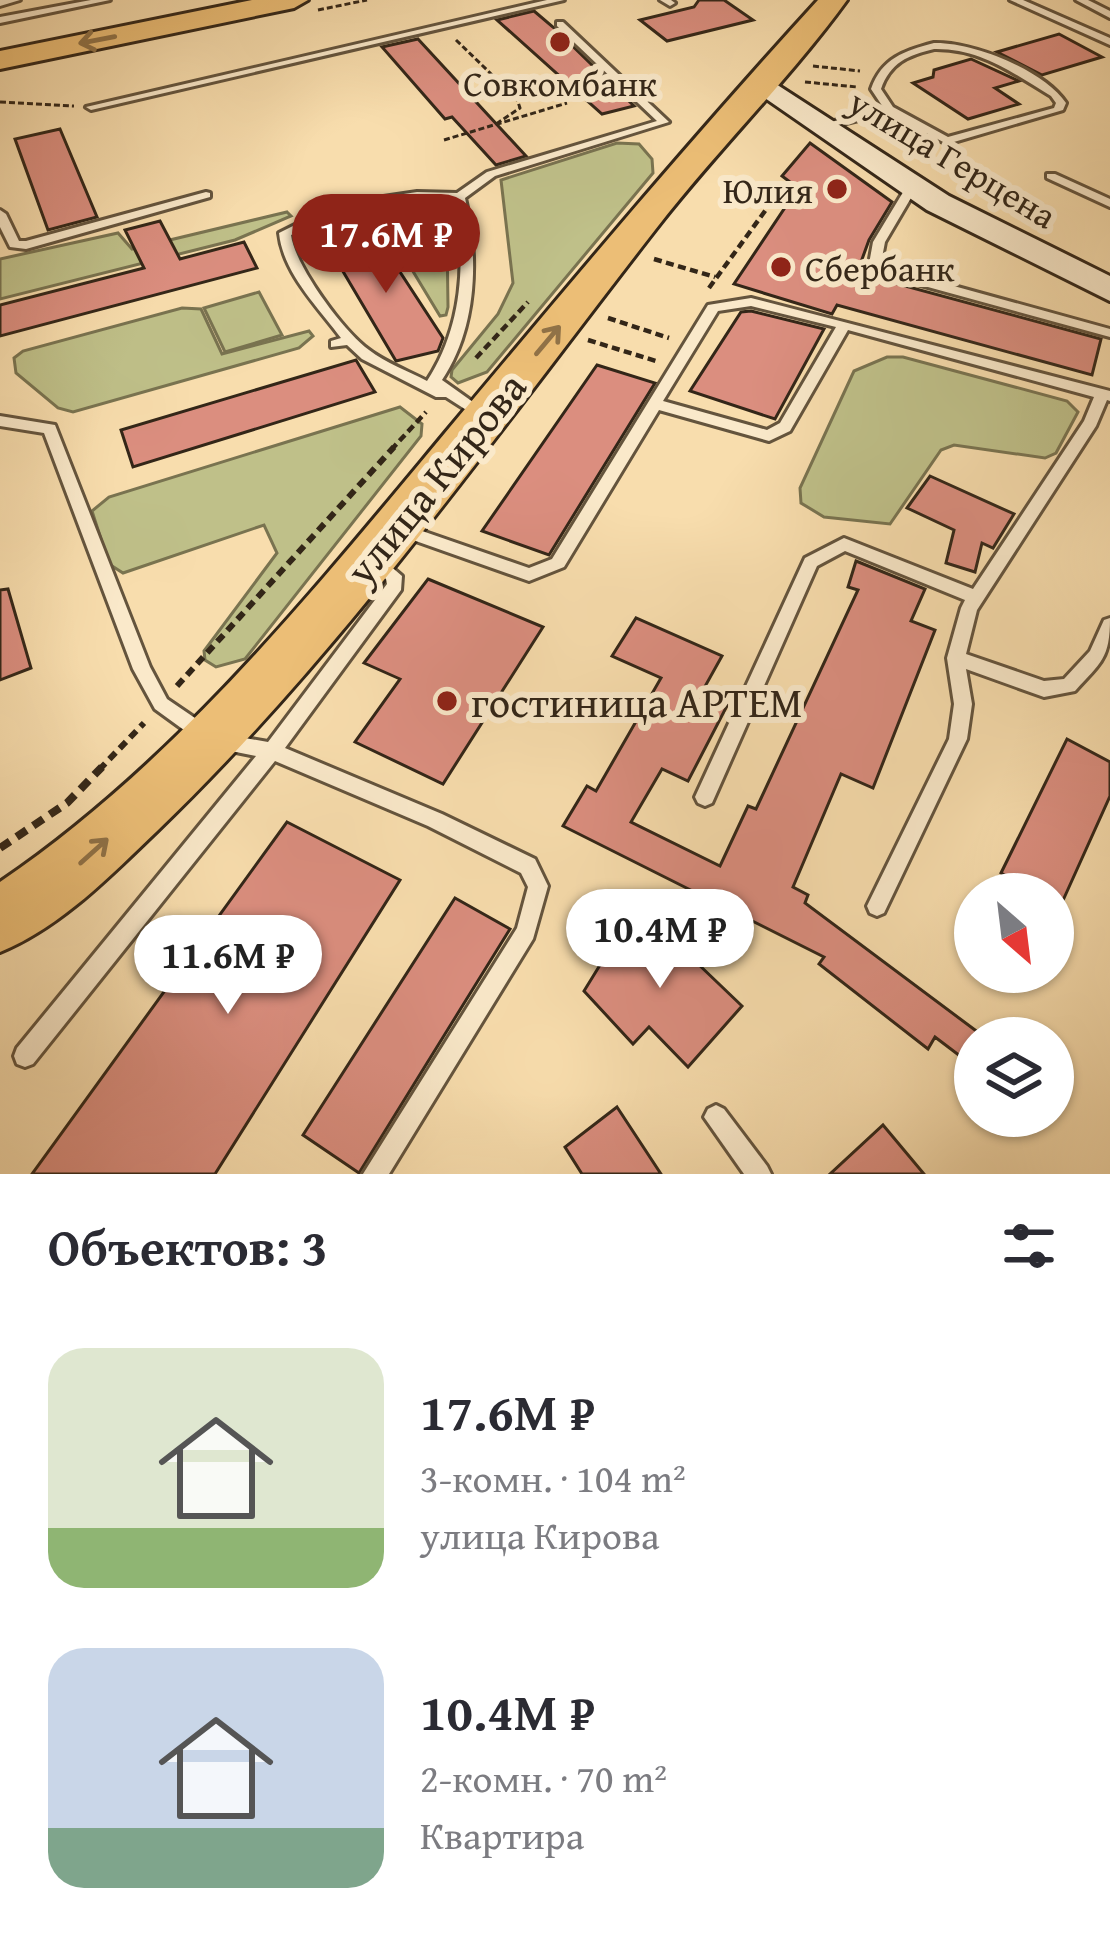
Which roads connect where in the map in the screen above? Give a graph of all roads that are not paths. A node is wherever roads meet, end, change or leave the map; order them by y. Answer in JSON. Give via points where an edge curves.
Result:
{"nodes":[{"id":1,"x":15,"y":0,"type":"edge"},
{"id":2,"x":105,"y":0,"type":"edge"},
{"id":3,"x":554,"y":0,"type":"edge"},
{"id":4,"x":833,"y":0,"type":"edge"},
{"id":5,"x":1015,"y":0,"type":"edge"},
{"id":6,"x":1081,"y":0,"type":"edge"},
{"id":7,"x":287,"y":1,"type":"edge"},
{"id":8,"x":0,"y":3,"type":"edge"},
{"id":9,"x":1110,"y":15,"type":"edge"},
{"id":10,"x":0,"y":20,"type":"edge"},
{"id":11,"x":560,"y":24,"type":"dead end"},
{"id":12,"x":1110,"y":42,"type":"edge"},
{"id":13,"x":0,"y":60,"type":"edge"},
{"id":14,"x":778,"y":82,"type":"junction"},
{"id":15,"x":91,"y":107,"type":"road end"},
{"id":16,"x":889,"y":109,"type":"junction"},
{"id":17,"x":825,"y":127,"type":"junction"},
{"id":18,"x":1051,"y":176,"type":"dead end"},
{"id":19,"x":911,"y":186,"type":"junction"},
{"id":20,"x":206,"y":195,"type":"dead end"},
{"id":21,"x":459,"y":197,"type":"junction"},
{"id":22,"x":1110,"y":203,"type":"edge"},
{"id":23,"x":0,"y":214,"type":"edge"},
{"id":24,"x":1110,"y":290,"type":"edge"},
{"id":25,"x":844,"y":325,"type":"junction"},
{"id":26,"x":1110,"y":333,"type":"edge"},
{"id":27,"x":1106,"y":396,"type":"edge"},
{"id":28,"x":656,"y":404,"type":"junction"},
{"id":29,"x":484,"y":416,"type":"junction"},
{"id":30,"x":0,"y":422,"type":"edge"},
{"id":31,"x":382,"y":543,"type":"junction"},
{"id":32,"x":976,"y":597,"type":"junction"},
{"id":33,"x":1110,"y":625,"type":"edge"},
{"id":34,"x":956,"y":658,"type":"junction"},
{"id":35,"x":213,"y":740,"type":"junction"},
{"id":36,"x":272,"y":751,"type":"junction"},
{"id":37,"x":705,"y":797,"type":"dead end"},
{"id":38,"x":878,"y":906,"type":"dead end"},
{"id":39,"x":0,"y":920,"type":"edge"},
{"id":40,"x":25,"y":1055,"type":"dead end"},
{"id":41,"x":716,"y":1117,"type":"dead end"},
{"id":42,"x":375,"y":1174,"type":"edge"},
{"id":43,"x":759,"y":1174,"type":"edge"}],
"edges":[{"from":1,"to":8,"type":"lane"},
{"from":2,"to":10,"type":"lane"},
{"from":3,"to":15,"type":"lane"},
{"from":4,"to":14,"type":"main road","name":"улица Кирова"},
{"from":5,"to":12,"type":"lane"},
{"from":6,"to":9,"type":"lane"},
{"from":7,"to":13,"type":"main road","one_way":true},
{"from":11,"to":21,"type":"lane","via":[[664,122],[490,174]]},
{"from":14,"to":17,"type":"main road","name":"улица Герцена"},
{"from":29,"to":14,"type":"main road","name":"улица Кирова","one_way":true,"via":[[693,158]]},
{"from":16,"to":16,"type":"lane","via":[[946,142],[1061,103],[960,44],[899,56],[876,89]]},
{"from":16,"to":17,"type":"lane"},
{"from":17,"to":19,"type":"main road","name":"улица Герцена"},
{"from":18,"to":22,"type":"lane"},
{"from":19,"to":24,"type":"main road","name":"улица Герцена"},
{"from":19,"to":26,"type":"lane","via":[[879,242],[874,264],[881,270]]},
{"from":20,"to":23,"type":"lane","via":[[26,244],[14,244]]},
{"from":21,"to":29,"type":"lane","via":[[468,257],[463,321],[451,362],[434,381]]},
{"from":21,"to":29,"type":"lane","via":[[411,196],[322,217],[285,233],[284,244],[342,342]]},
{"from":25,"to":27,"type":"lane"},
{"from":25,"to":28,"type":"lane","via":[[751,302],[713,308]]},
{"from":25,"to":28,"type":"lane","via":[[784,427],[769,436]]},
{"from":27,"to":32,"type":"lane"},
{"from":28,"to":31,"type":"lane","via":[[545,572]]},
{"from":29,"to":31,"type":"main road","name":"улица Кирова"},
{"from":30,"to":35,"type":"lane","via":[[50,429],[142,669],[161,704]]},
{"from":31,"to":35,"type":"main road","name":"улица Кирова"},
{"from":31,"to":36,"type":"lane","via":[[395,585]]},
{"from":32,"to":34,"type":"lane"},
{"from":32,"to":37,"type":"lane","via":[[844,544],[811,562]]},
{"from":33,"to":34,"type":"lane","via":[[1097,656],[1069,686],[1044,689]]},
{"from":34,"to":38,"type":"lane","via":[[958,739]]},
{"from":35,"to":36,"type":"lane"},
{"from":39,"to":35,"type":"main road","name":"улица Кирова","one_way":true,"via":[[80,864]]},
{"from":36,"to":40,"type":"lane"},
{"from":36,"to":42,"type":"lane","via":[[528,866],[538,886],[526,932]]},
{"from":41,"to":43,"type":"lane"}]}
